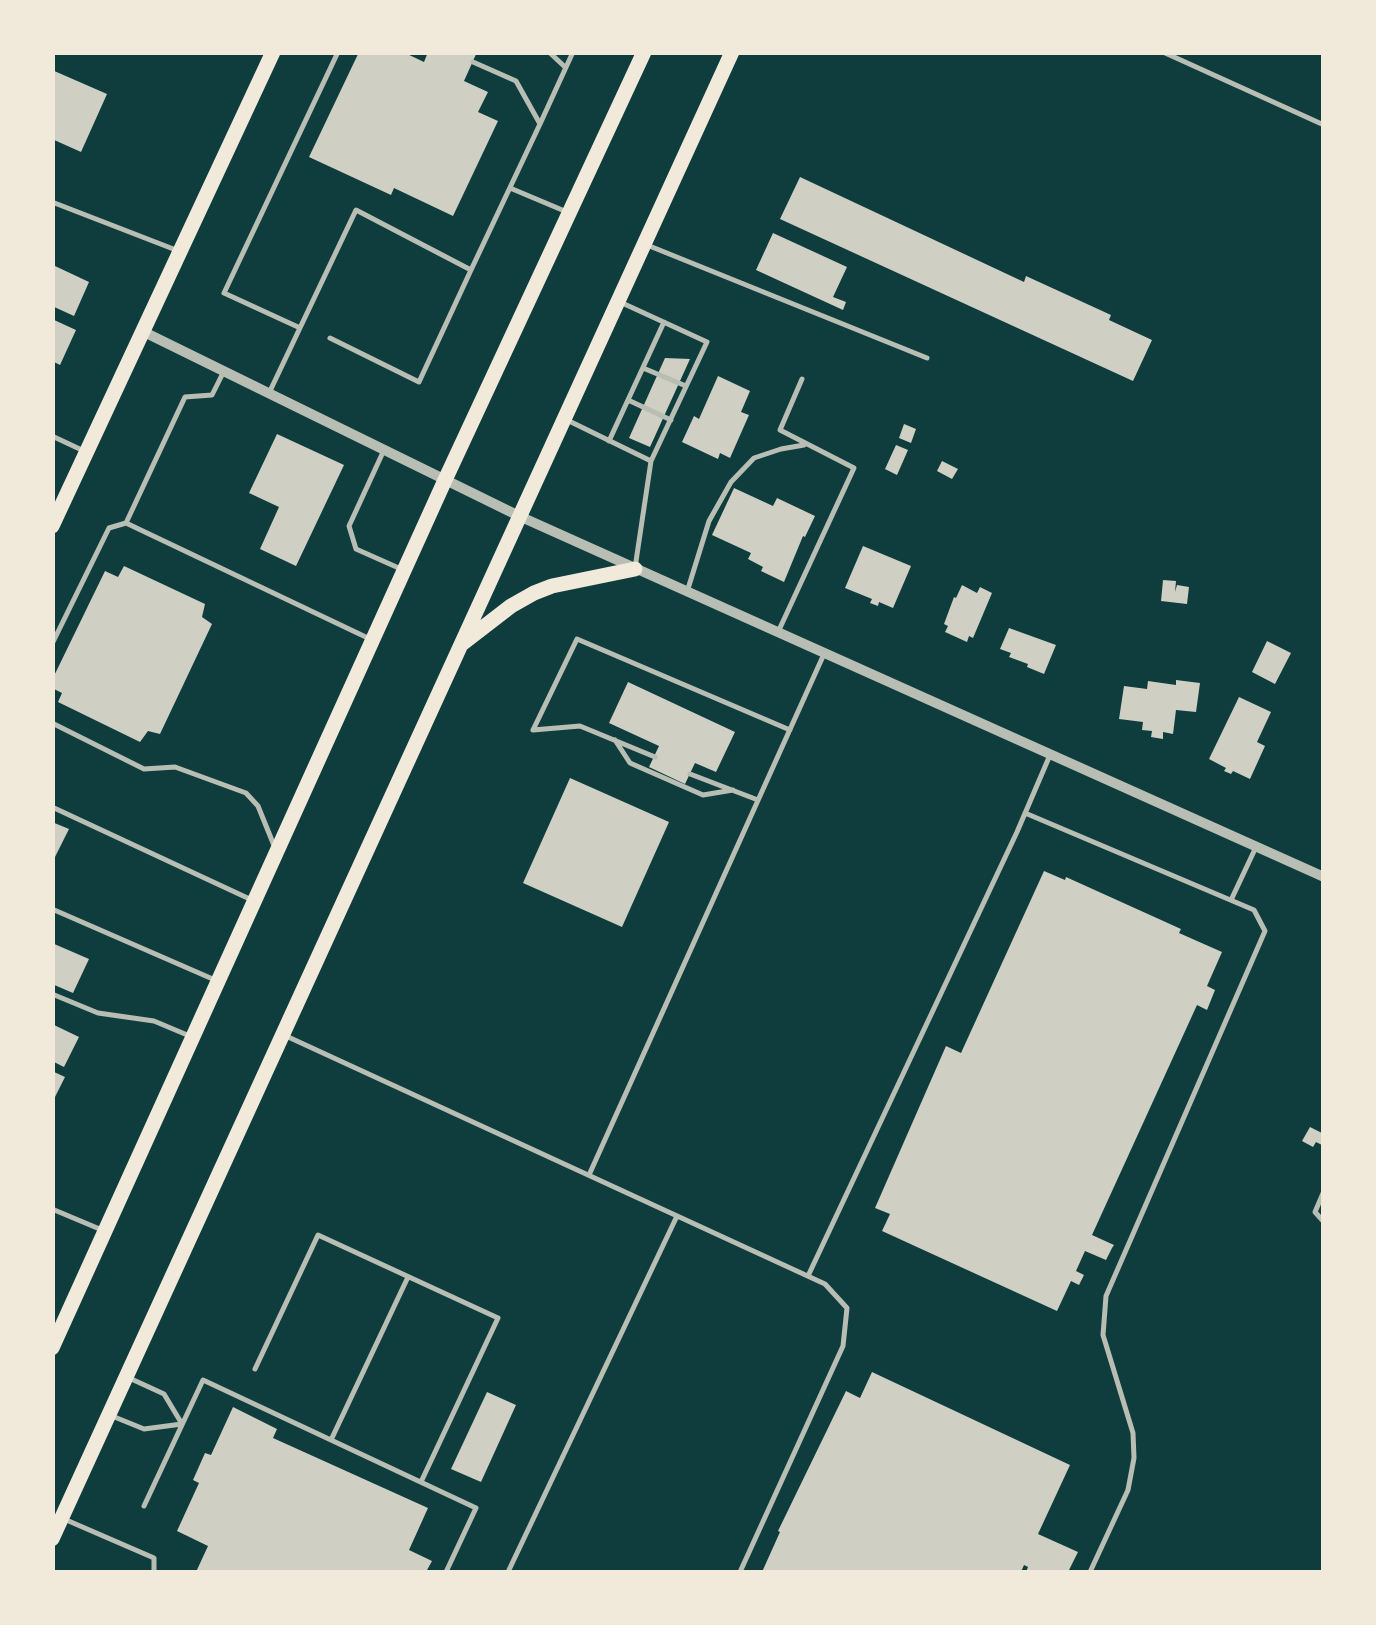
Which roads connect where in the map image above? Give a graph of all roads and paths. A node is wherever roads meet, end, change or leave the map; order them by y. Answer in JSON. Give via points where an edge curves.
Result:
{"nodes":[{"id":1,"x":273,"y":52,"type":"edge"},
{"id":2,"x":338,"y":52,"type":"edge"},
{"id":3,"x":549,"y":52,"type":"edge"},
{"id":4,"x":573,"y":52,"type":"edge"},
{"id":5,"x":644,"y":52,"type":"edge"},
{"id":6,"x":732,"y":52,"type":"edge"},
{"id":7,"x":1164,"y":52,"type":"edge"},
{"id":8,"x":472,"y":62,"type":"dead end"},
{"id":9,"x":566,"y":68,"type":"junction"},
{"id":10,"x":540,"y":124,"type":"junction"},
{"id":11,"x":1324,"y":125,"type":"edge"},
{"id":12,"x":510,"y":188,"type":"junction"},
{"id":13,"x":52,"y":202,"type":"edge"},
{"id":14,"x":570,"y":213,"type":"junction"},
{"id":15,"x":644,"y":244,"type":"junction"},
{"id":16,"x":179,"y":251,"type":"junction"},
{"id":17,"x":471,"y":270,"type":"junction"},
{"id":18,"x":618,"y":301,"type":"junction"},
{"id":19,"x":664,"y":322,"type":"junction"},
{"id":20,"x":300,"y":328,"type":"junction"},
{"id":21,"x":142,"y":331,"type":"junction"},
{"id":22,"x":330,"y":338,"type":"dead end"},
{"id":23,"x":927,"y":358,"type":"dead end"},
{"id":24,"x":643,"y":368,"type":"junction"},
{"id":25,"x":224,"y":372,"type":"junction"},
{"id":26,"x":802,"y":379,"type":"dead end"},
{"id":27,"x":686,"y":386,"type":"junction"},
{"id":28,"x":268,"y":393,"type":"junction"},
{"id":29,"x":628,"y":400,"type":"junction"},
{"id":30,"x":564,"y":418,"type":"junction"},
{"id":31,"x":671,"y":420,"type":"junction"},
{"id":32,"x":52,"y":436,"type":"edge"},
{"id":33,"x":609,"y":441,"type":"junction"},
{"id":34,"x":807,"y":444,"type":"junction"},
{"id":35,"x":384,"y":450,"type":"junction"},
{"id":36,"x":86,"y":452,"type":"junction"},
{"id":37,"x":652,"y":461,"type":"junction"},
{"id":38,"x":445,"y":480,"type":"junction"},
{"id":39,"x":520,"y":516,"type":"junction"},
{"id":40,"x":126,"y":523,"type":"junction"},
{"id":41,"x":52,"y":526,"type":"edge"},
{"id":42,"x":635,"y":569,"type":"junction"},
{"id":43,"x":404,"y":570,"type":"junction"},
{"id":44,"x":686,"y":592,"type":"junction"},
{"id":45,"x":778,"y":633,"type":"junction"},
{"id":46,"x":372,"y":640,"type":"junction"},
{"id":47,"x":52,"y":644,"type":"edge"},
{"id":48,"x":460,"y":646,"type":"junction"},
{"id":49,"x":824,"y":654,"type":"junction"},
{"id":50,"x":52,"y":723,"type":"edge"},
{"id":51,"x":790,"y":730,"type":"junction"},
{"id":52,"x":615,"y":740,"type":"junction"},
{"id":53,"x":1050,"y":755,"type":"junction"},
{"id":54,"x":654,"y":757,"type":"dead end"},
{"id":55,"x":690,"y":774,"type":"dead end"},
{"id":56,"x":733,"y":790,"type":"junction"},
{"id":57,"x":758,"y":800,"type":"junction"},
{"id":58,"x":52,"y":808,"type":"edge"},
{"id":59,"x":1025,"y":813,"type":"junction"},
{"id":60,"x":1256,"y":847,"type":"junction"},
{"id":61,"x":276,"y":852,"type":"junction"},
{"id":62,"x":1324,"y":877,"type":"edge"},
{"id":63,"x":1231,"y":900,"type":"junction"},
{"id":64,"x":254,"y":902,"type":"junction"},
{"id":65,"x":52,"y":909,"type":"edge"},
{"id":66,"x":218,"y":981,"type":"junction"},
{"id":67,"x":52,"y":994,"type":"edge"},
{"id":68,"x":283,"y":1034,"type":"junction"},
{"id":69,"x":193,"y":1037,"type":"junction"},
{"id":70,"x":588,"y":1175,"type":"junction"},
{"id":71,"x":1324,"y":1190,"type":"edge"},
{"id":72,"x":52,"y":1209,"type":"edge"},
{"id":73,"x":677,"y":1216,"type":"junction"},
{"id":74,"x":1324,"y":1222,"type":"edge"},
{"id":75,"x":105,"y":1232,"type":"junction"},
{"id":76,"x":408,"y":1276,"type":"junction"},
{"id":77,"x":808,"y":1276,"type":"junction"},
{"id":78,"x":52,"y":1348,"type":"edge"},
{"id":79,"x":255,"y":1369,"type":"dead end"},
{"id":80,"x":126,"y":1377,"type":"junction"},
{"id":81,"x":109,"y":1415,"type":"junction"},
{"id":82,"x":182,"y":1424,"type":"junction"},
{"id":83,"x":332,"y":1440,"type":"junction"},
{"id":84,"x":422,"y":1482,"type":"junction"},
{"id":85,"x":144,"y":1506,"type":"dead end"},
{"id":86,"x":62,"y":1518,"type":"junction"},
{"id":87,"x":52,"y":1538,"type":"edge"},
{"id":88,"x":154,"y":1572,"type":"edge"},
{"id":89,"x":446,"y":1572,"type":"edge"},
{"id":90,"x":508,"y":1572,"type":"edge"},
{"id":91,"x":740,"y":1572,"type":"edge"},
{"id":92,"x":1090,"y":1572,"type":"edge"}],
"edges":[{"from":1,"to":16,"type":"main road"},
{"from":2,"to":20,"type":"lane","via":[[224,292]]},
{"from":3,"to":9,"type":"lane"},
{"from":4,"to":9,"type":"lane"},
{"from":5,"to":14,"type":"main road"},
{"from":6,"to":15,"type":"main road"},
{"from":7,"to":11,"type":"lane"},
{"from":8,"to":10,"type":"lane","via":[[516,82]]},
{"from":9,"to":10,"type":"lane"},
{"from":10,"to":12,"type":"lane"},
{"from":12,"to":14,"type":"lane"},
{"from":12,"to":17,"type":"lane"},
{"from":13,"to":16,"type":"lane"},
{"from":14,"to":38,"type":"main road"},
{"from":15,"to":18,"type":"main road"},
{"from":15,"to":23,"type":"lane"},
{"from":16,"to":21,"type":"main road"},
{"from":17,"to":20,"type":"lane","via":[[356,210]]},
{"from":17,"to":22,"type":"lane","via":[[418,382]]},
{"from":18,"to":19,"type":"lane"},
{"from":18,"to":30,"type":"main road"},
{"from":19,"to":24,"type":"lane"},
{"from":19,"to":27,"type":"lane","via":[[707,342]]},
{"from":20,"to":28,"type":"lane"},
{"from":21,"to":25,"type":"street"},
{"from":21,"to":36,"type":"main road"},
{"from":24,"to":27,"type":"lane"},
{"from":24,"to":29,"type":"lane"},
{"from":25,"to":28,"type":"street"},
{"from":25,"to":40,"type":"lane","via":[[212,395],[186,397]]},
{"from":26,"to":34,"type":"lane","via":[[780,430]]},
{"from":27,"to":31,"type":"lane"},
{"from":28,"to":35,"type":"street"},
{"from":29,"to":31,"type":"lane"},
{"from":29,"to":33,"type":"lane"},
{"from":30,"to":33,"type":"lane"},
{"from":30,"to":39,"type":"main road"},
{"from":31,"to":37,"type":"lane"},
{"from":32,"to":36,"type":"lane"},
{"from":33,"to":37,"type":"lane"},
{"from":34,"to":44,"type":"lane","via":[[754,458],[731,482],[709,521]]},
{"from":34,"to":45,"type":"lane","via":[[854,468]]},
{"from":35,"to":38,"type":"street"},
{"from":35,"to":43,"type":"lane","via":[[349,526],[356,549]]},
{"from":36,"to":41,"type":"main road"},
{"from":37,"to":42,"type":"lane"},
{"from":38,"to":39,"type":"street"},
{"from":38,"to":43,"type":"main road"},
{"from":39,"to":42,"type":"street"},
{"from":39,"to":48,"type":"main road"},
{"from":40,"to":46,"type":"lane"},
{"from":40,"to":47,"type":"lane","via":[[109,528]]},
{"from":42,"to":44,"type":"street"},
{"from":42,"to":48,"type":"main road","via":[[534,593]]},
{"from":43,"to":46,"type":"main road"},
{"from":44,"to":45,"type":"street"},
{"from":45,"to":49,"type":"street"},
{"from":46,"to":61,"type":"main road"},
{"from":48,"to":68,"type":"main road"},
{"from":49,"to":51,"type":"lane"},
{"from":49,"to":53,"type":"street"},
{"from":50,"to":61,"type":"lane","via":[[144,769],[174,766],[246,793]]},
{"from":51,"to":52,"type":"lane","via":[[577,639],[533,730],[580,726]]},
{"from":51,"to":57,"type":"lane"},
{"from":52,"to":54,"type":"lane"},
{"from":52,"to":56,"type":"lane","via":[[630,762],[703,795]]},
{"from":53,"to":59,"type":"lane"},
{"from":53,"to":60,"type":"street"},
{"from":55,"to":56,"type":"lane"},
{"from":56,"to":57,"type":"lane"},
{"from":57,"to":70,"type":"lane"},
{"from":58,"to":64,"type":"lane"},
{"from":59,"to":63,"type":"lane"},
{"from":59,"to":77,"type":"lane"},
{"from":60,"to":62,"type":"street"},
{"from":60,"to":63,"type":"lane"},
{"from":61,"to":64,"type":"main road"},
{"from":63,"to":92,"type":"lane","via":[[1254,910],[1265,931],[1106,1296],[1103,1335],[1134,1458],[1128,1490]]},
{"from":64,"to":66,"type":"main road"},
{"from":65,"to":66,"type":"lane"},
{"from":66,"to":69,"type":"main road"},
{"from":67,"to":69,"type":"lane"},
{"from":68,"to":70,"type":"lane"},
{"from":68,"to":80,"type":"main road"},
{"from":69,"to":75,"type":"main road"},
{"from":70,"to":73,"type":"lane"},
{"from":71,"to":74,"type":"lane","via":[[1315,1212]]},
{"from":72,"to":75,"type":"lane"},
{"from":73,"to":77,"type":"lane"},
{"from":73,"to":90,"type":"lane"},
{"from":75,"to":78,"type":"main road"},
{"from":76,"to":79,"type":"lane","via":[[318,1235]]},
{"from":76,"to":83,"type":"lane"},
{"from":76,"to":84,"type":"lane","via":[[498,1318]]},
{"from":77,"to":91,"type":"lane","via":[[847,1308],[844,1346]]},
{"from":80,"to":81,"type":"main road"},
{"from":80,"to":82,"type":"lane","via":[[164,1394]]},
{"from":81,"to":82,"type":"lane","via":[[144,1429]]},
{"from":81,"to":86,"type":"main road"},
{"from":82,"to":83,"type":"lane","via":[[204,1380]]},
{"from":82,"to":85,"type":"lane"},
{"from":83,"to":84,"type":"lane"},
{"from":84,"to":89,"type":"lane","via":[[476,1508]]},
{"from":86,"to":87,"type":"main road"},
{"from":86,"to":88,"type":"lane","via":[[154,1558]]}]}
